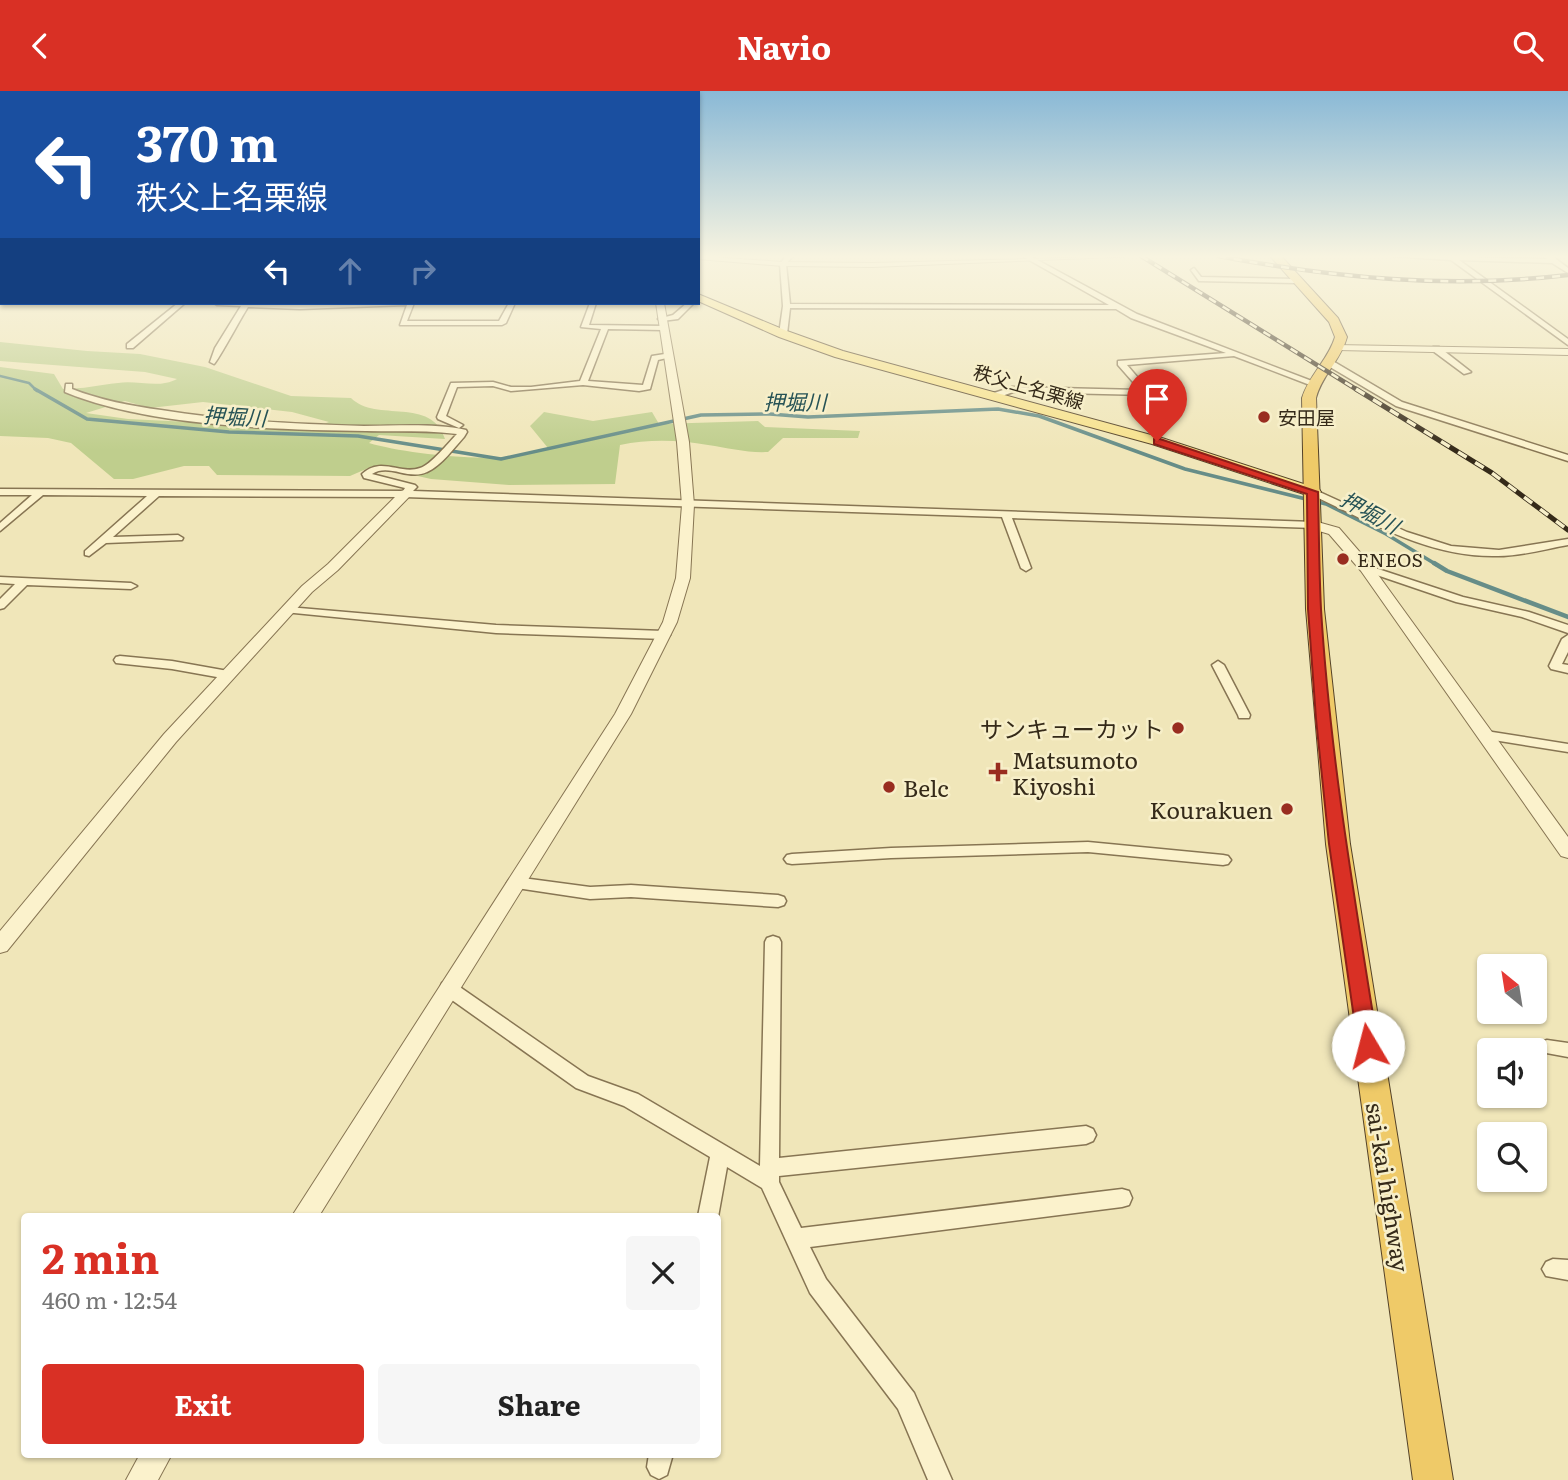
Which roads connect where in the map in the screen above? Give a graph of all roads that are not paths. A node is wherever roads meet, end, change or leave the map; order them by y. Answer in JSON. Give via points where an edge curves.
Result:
{"nodes":[{"id":1,"x":160,"y":321,"type":"edge"},
{"id":2,"x":236,"y":321,"type":"edge"},
{"id":3,"x":404,"y":321,"type":"edge"},
{"id":4,"x":503,"y":321,"type":"edge"},
{"id":5,"x":587,"y":321,"type":"edge"},
{"id":6,"x":667,"y":321,"type":"edge"},
{"id":7,"x":753,"y":321,"type":"edge"},
{"id":8,"x":785,"y":321,"type":"edge"},
{"id":9,"x":1149,"y":321,"type":"edge"},
{"id":10,"x":1332,"y":321,"type":"edge"},
{"id":11,"x":1538,"y":321,"type":"edge"},
{"id":12,"x":663,"y":323,"type":"junction"},
{"id":13,"x":605,"y":328,"type":"junction"},
{"id":14,"x":783,"y":334,"type":"junction"},
{"id":15,"x":1568,"y":343,"type":"edge"},
{"id":16,"x":130,"y":346,"type":"dead end"},
{"id":17,"x":1338,"y":347,"type":"junction"},
{"id":18,"x":1436,"y":349,"type":"junction"},
{"id":19,"x":1568,"y":352,"type":"edge"},
{"id":20,"x":668,"y":355,"type":"junction"},
{"id":21,"x":1234,"y":355,"type":"junction"},
{"id":22,"x":214,"y":362,"type":"dead end"},
{"id":23,"x":1328,"y":362,"type":"junction"},
{"id":24,"x":1467,"y":372,"type":"dead end"},
{"id":25,"x":583,"y":383,"type":"junction"},
{"id":26,"x":1313,"y":383,"type":"junction"},
{"id":27,"x":69,"y":386,"type":"dead end"},
{"id":28,"x":994,"y":396,"type":"junction"},
{"id":29,"x":463,"y":432,"type":"junction"},
{"id":30,"x":1568,"y":458,"type":"edge"},
{"id":31,"x":0,"y":492,"type":"edge"},
{"id":32,"x":41,"y":492,"type":"junction"},
{"id":33,"x":156,"y":493,"type":"junction"},
{"id":34,"x":405,"y":494,"type":"junction"},
{"id":35,"x":688,"y":505,"type":"junction"},
{"id":36,"x":1313,"y":508,"type":"junction"},
{"id":37,"x":1006,"y":515,"type":"junction"},
{"id":38,"x":0,"y":528,"type":"edge"},
{"id":39,"x":178,"y":538,"type":"dead end"},
{"id":40,"x":103,"y":540,"type":"junction"},
{"id":41,"x":1568,"y":541,"type":"edge"},
{"id":42,"x":89,"y":553,"type":"dead end"},
{"id":43,"x":1026,"y":568,"type":"dead end"},
{"id":44,"x":1366,"y":568,"type":"junction"},
{"id":45,"x":0,"y":580,"type":"edge"},
{"id":46,"x":24,"y":580,"type":"junction"},
{"id":47,"x":131,"y":586,"type":"dead end"},
{"id":48,"x":0,"y":606,"type":"edge"},
{"id":49,"x":288,"y":610,"type":"junction"},
{"id":50,"x":1568,"y":629,"type":"edge"},
{"id":51,"x":664,"y":635,"type":"junction"},
{"id":52,"x":1568,"y":639,"type":"edge"},
{"id":53,"x":120,"y":660,"type":"dead end"},
{"id":54,"x":1218,"y":665,"type":"dead end"},
{"id":55,"x":1568,"y":669,"type":"edge"},
{"id":56,"x":228,"y":675,"type":"junction"},
{"id":57,"x":1244,"y":715,"type":"dead end"},
{"id":58,"x":1486,"y":735,"type":"junction"},
{"id":59,"x":1568,"y":748,"type":"edge"},
{"id":60,"x":1568,"y":851,"type":"edge"},
{"id":61,"x":793,"y":859,"type":"dead end"},
{"id":62,"x":1223,"y":860,"type":"dead end"},
{"id":63,"x":515,"y":883,"type":"junction"},
{"id":64,"x":778,"y":901,"type":"dead end"},
{"id":65,"x":773,"y":942,"type":"dead end"},
{"id":66,"x":0,"y":945,"type":"edge"},
{"id":67,"x":448,"y":988,"type":"junction"},
{"id":68,"x":1547,"y":1047,"type":"dead end"},
{"id":69,"x":1568,"y":1050,"type":"edge"},
{"id":70,"x":1086,"y":1135,"type":"dead end"},
{"id":71,"x":720,"y":1153,"type":"junction"},
{"id":72,"x":769,"y":1175,"type":"junction"},
{"id":73,"x":1122,"y":1198,"type":"dead end"},
{"id":74,"x":307,"y":1213,"type":"edge"},
{"id":75,"x":709,"y":1213,"type":"edge"},
{"id":76,"x":796,"y":1239,"type":"junction"},
{"id":77,"x":155,"y":1458,"type":"edge"},
{"id":78,"x":141,"y":1480,"type":"edge"},
{"id":79,"x":940,"y":1480,"type":"edge"},
{"id":80,"x":1433,"y":1480,"type":"edge"}],
"edges":[{"from":1,"to":16,"type":"street"},
{"from":2,"to":22,"type":"street"},
{"from":3,"to":4,"type":"street"},
{"from":5,"to":13,"type":"street","via":[[585,327]]},
{"from":6,"to":12,"type":"street"},
{"from":7,"to":14,"type":"main road","name":"秩父上名栗線"},
{"from":8,"to":14,"type":"street"},
{"from":9,"to":21,"type":"street"},
{"from":10,"to":17,"type":"highway","via":[[1341,337]]},
{"from":11,"to":15,"type":"street"},
{"from":12,"to":13,"type":"street"},
{"from":12,"to":20,"type":"street"},
{"from":13,"to":25,"type":"street"},
{"from":14,"to":28,"type":"main road","name":"秩父上名栗線"},
{"from":17,"to":18,"type":"street"},
{"from":17,"to":23,"type":"highway","name":"sai-kai highway"},
{"from":18,"to":19,"type":"street"},
{"from":18,"to":24,"type":"street"},
{"from":20,"to":25,"type":"street","via":[[655,358],[647,387]]},
{"from":20,"to":35,"type":"street"},
{"from":21,"to":26,"type":"street"},
{"from":21,"to":28,"type":"street","via":[[1121,363],[1147,393],[1012,389]]},
{"from":23,"to":26,"type":"highway","name":"sai-kai highway"},
{"from":23,"to":30,"type":"street","via":[[1399,404]]},
{"from":25,"to":29,"type":"street","via":[[531,389],[454,385],[441,417],[460,425]]},
{"from":26,"to":36,"type":"highway","name":"sai-kai highway","via":[[1309,398]]},
{"from":27,"to":29,"type":"street","via":[[68,390],[88,398],[171,416]]},
{"from":28,"to":36,"type":"main road","name":"秩父上名栗線","via":[[1157,441]]},
{"from":29,"to":34,"type":"street","via":[[428,469],[378,467],[367,474],[412,487]]},
{"from":31,"to":32,"type":"street"},
{"from":32,"to":33,"type":"street"},
{"from":32,"to":38,"type":"street"},
{"from":33,"to":34,"type":"street"},
{"from":33,"to":40,"type":"street"},
{"from":34,"to":35,"type":"street"},
{"from":34,"to":49,"type":"street"},
{"from":35,"to":37,"type":"street"},
{"from":35,"to":51,"type":"street","via":[[683,578]]},
{"from":36,"to":37,"type":"street"},
{"from":36,"to":41,"type":"street","via":[[1460,549],[1499,553]]},
{"from":36,"to":44,"type":"street"},
{"from":36,"to":80,"type":"highway","name":"sai-kai highway","via":[[1315,609],[1338,844]]},
{"from":37,"to":43,"type":"street"},
{"from":39,"to":40,"type":"street"},
{"from":40,"to":42,"type":"street"},
{"from":44,"to":50,"type":"street"},
{"from":44,"to":58,"type":"street"},
{"from":45,"to":46,"type":"street"},
{"from":46,"to":47,"type":"street"},
{"from":46,"to":48,"type":"street"},
{"from":49,"to":51,"type":"street","via":[[496,629]]},
{"from":49,"to":56,"type":"street"},
{"from":51,"to":63,"type":"street","via":[[623,714]]},
{"from":52,"to":55,"type":"street","via":[[1555,666]]},
{"from":53,"to":56,"type":"street"},
{"from":54,"to":57,"type":"street"},
{"from":56,"to":66,"type":"street","via":[[170,738]]},
{"from":58,"to":59,"type":"street"},
{"from":58,"to":60,"type":"street"},
{"from":61,"to":62,"type":"street","via":[[1088,848]]},
{"from":63,"to":64,"type":"street","via":[[590,893],[631,891]]},
{"from":63,"to":67,"type":"street"},
{"from":65,"to":72,"type":"street"},
{"from":67,"to":71,"type":"street","via":[[582,1082],[631,1100]]},
{"from":67,"to":74,"type":"street"},
{"from":68,"to":69,"type":"street"},
{"from":70,"to":72,"type":"street"},
{"from":71,"to":72,"type":"street"},
{"from":71,"to":75,"type":"street"},
{"from":72,"to":76,"type":"street"},
{"from":73,"to":76,"type":"street"},
{"from":76,"to":79,"type":"street","via":[[818,1286],[906,1401]]},
{"from":77,"to":78,"type":"street"}]}
